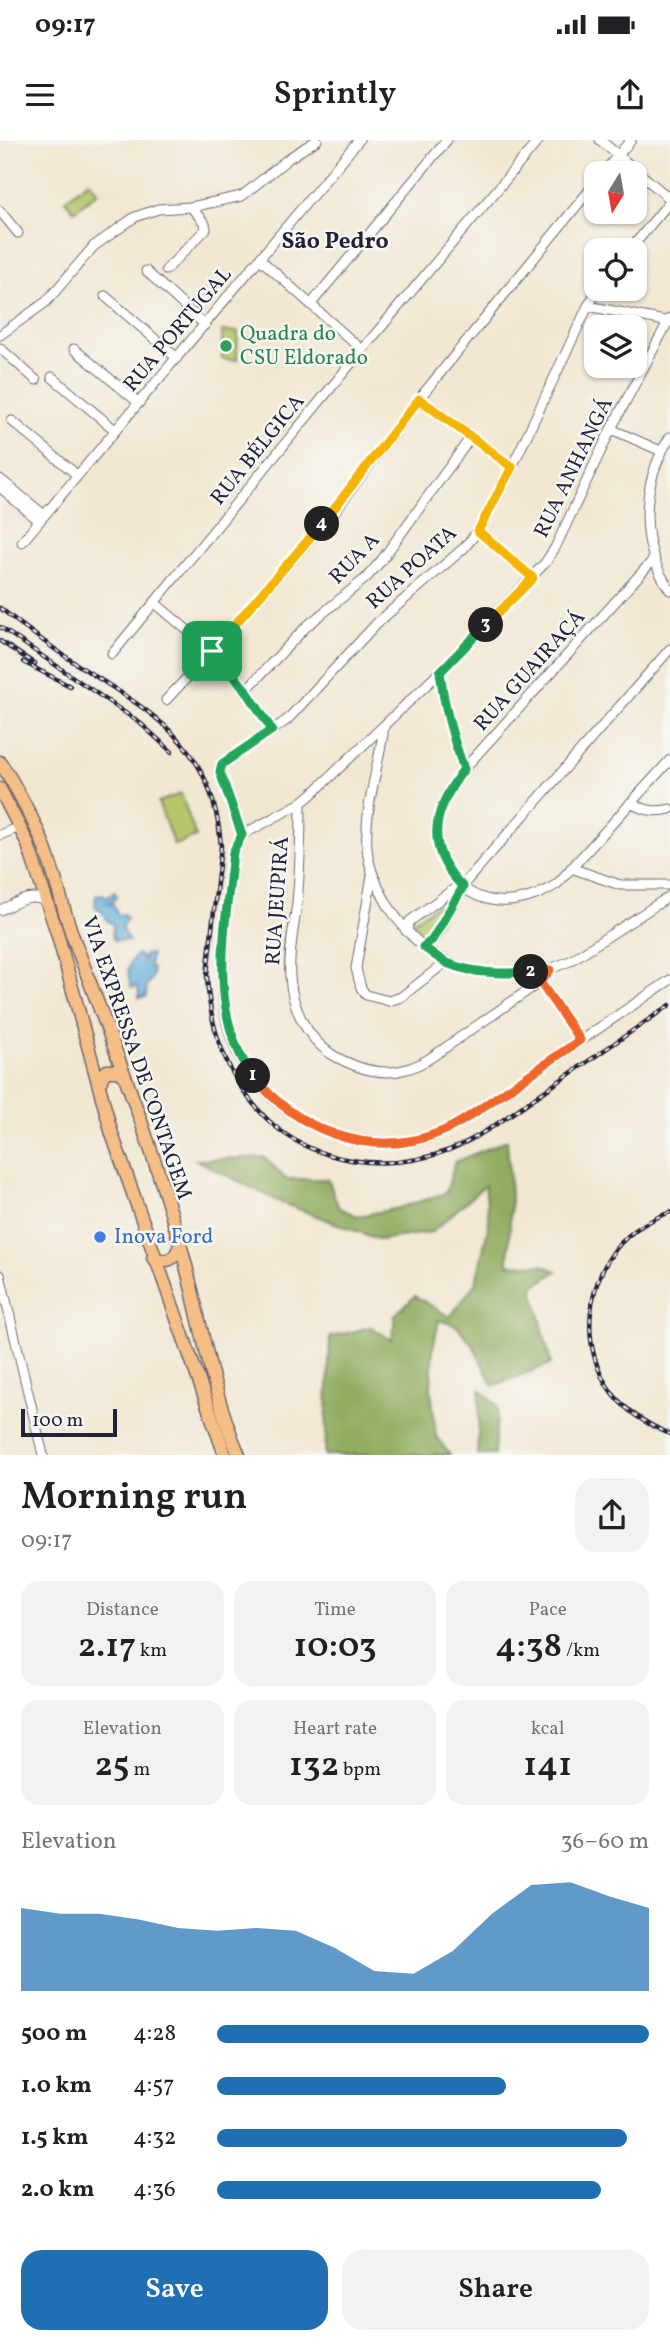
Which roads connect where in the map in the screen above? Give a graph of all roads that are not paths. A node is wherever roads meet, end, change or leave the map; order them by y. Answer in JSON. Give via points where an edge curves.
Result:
{"nodes":[{"id":1,"x":317,"y":140,"type":"edge"},
{"id":2,"x":359,"y":140,"type":"edge"},
{"id":3,"x":447,"y":140,"type":"edge"},
{"id":4,"x":539,"y":140,"type":"edge"},
{"id":5,"x":600,"y":140,"type":"edge"},
{"id":6,"x":631,"y":140,"type":"edge"},
{"id":7,"x":308,"y":143,"type":"edge"},
{"id":8,"x":618,"y":155,"type":"junction"},
{"id":9,"x":613,"y":161,"type":"edge"},
{"id":10,"x":584,"y":197,"type":"edge"},
{"id":11,"x":670,"y":200,"type":"edge"},
{"id":12,"x":191,"y":207,"type":"junction"},
{"id":13,"x":0,"y":211,"type":"edge"},
{"id":14,"x":18,"y":233,"type":"dead end"},
{"id":15,"x":640,"y":238,"type":"edge"},
{"id":16,"x":261,"y":260,"type":"junction"},
{"id":17,"x":166,"y":270,"type":"dead end"},
{"id":18,"x":146,"y":271,"type":"dead end"},
{"id":19,"x":105,"y":296,"type":"dead end"},
{"id":20,"x":591,"y":301,"type":"edge"},
{"id":21,"x":311,"y":304,"type":"junction"},
{"id":22,"x":588,"y":306,"type":"junction"},
{"id":23,"x":669,"y":320,"type":"edge"},
{"id":24,"x":205,"y":325,"type":"junction"},
{"id":25,"x":0,"y":335,"type":"edge"},
{"id":26,"x":0,"y":348,"type":"edge"},
{"id":27,"x":74,"y":349,"type":"dead end"},
{"id":28,"x":362,"y":350,"type":"junction"},
{"id":29,"x":177,"y":358,"type":"junction"},
{"id":30,"x":52,"y":377,"type":"dead end"},
{"id":31,"x":36,"y":380,"type":"dead end"},
{"id":32,"x":419,"y":399,"type":"junction"},
{"id":33,"x":139,"y":403,"type":"junction"},
{"id":34,"x":12,"y":421,"type":"dead end"},
{"id":35,"x":611,"y":429,"type":"junction"},
{"id":36,"x":115,"y":430,"type":"junction"},
{"id":37,"x":471,"y":437,"type":"junction"},
{"id":38,"x":670,"y":437,"type":"edge"},
{"id":39,"x":661,"y":452,"type":"junction"},
{"id":40,"x":512,"y":467,"type":"junction"},
{"id":41,"x":77,"y":475,"type":"junction"},
{"id":42,"x":0,"y":479,"type":"edge"},
{"id":43,"x":0,"y":487,"type":"edge"},
{"id":44,"x":41,"y":517,"type":"junction"},
{"id":45,"x":478,"y":531,"type":"junction"},
{"id":46,"x":22,"y":542,"type":"dead end"},
{"id":47,"x":654,"y":559,"type":"junction"},
{"id":48,"x":533,"y":578,"type":"junction"},
{"id":49,"x":670,"y":590,"type":"edge"},
{"id":50,"x":155,"y":603,"type":"junction"},
{"id":51,"x":670,"y":649,"type":"edge"},
{"id":52,"x":212,"y":651,"type":"junction"},
{"id":53,"x":112,"y":654,"type":"dead end"},
{"id":54,"x":440,"y":672,"type":"junction"},
{"id":55,"x":246,"y":690,"type":"junction"},
{"id":56,"x":166,"y":700,"type":"dead end"},
{"id":57,"x":384,"y":726,"type":"junction"},
{"id":58,"x":272,"y":730,"type":"junction"},
{"id":59,"x":670,"y":760,"type":"edge"},
{"id":60,"x":0,"y":762,"type":"edge"},
{"id":61,"x":464,"y":769,"type":"junction"},
{"id":62,"x":0,"y":789,"type":"edge"},
{"id":63,"x":300,"y":803,"type":"junction"},
{"id":64,"x":630,"y":803,"type":"junction"},
{"id":65,"x":670,"y":809,"type":"edge"},
{"id":66,"x":19,"y":827,"type":"junction"},
{"id":67,"x":1,"y":833,"type":"edge"},
{"id":68,"x":242,"y":835,"type":"junction"},
{"id":69,"x":571,"y":868,"type":"junction"},
{"id":70,"x":38,"y":875,"type":"junction"},
{"id":71,"x":372,"y":875,"type":"junction"},
{"id":72,"x":464,"y":883,"type":"junction"},
{"id":73,"x":670,"y":885,"type":"edge"},
{"id":74,"x":670,"y":896,"type":"edge"},
{"id":75,"x":29,"y":898,"type":"junction"},
{"id":76,"x":47,"y":902,"type":"junction"},
{"id":77,"x":0,"y":910,"type":"edge"},
{"id":78,"x":406,"y":931,"type":"junction"},
{"id":79,"x":423,"y":947,"type":"junction"},
{"id":80,"x":446,"y":962,"type":"junction"},
{"id":81,"x":550,"y":970,"type":"junction"},
{"id":82,"x":670,"y":980,"type":"edge"},
{"id":83,"x":540,"y":982,"type":"junction"},
{"id":84,"x":580,"y":1040,"type":"junction"},
{"id":85,"x":129,"y":1082,"type":"junction"},
{"id":86,"x":99,"y":1085,"type":"junction"},
{"id":87,"x":180,"y":1245,"type":"junction"},
{"id":88,"x":153,"y":1258,"type":"junction"},
{"id":89,"x":0,"y":1275,"type":"edge"},
{"id":90,"x":43,"y":1455,"type":"edge"},
{"id":91,"x":225,"y":1455,"type":"edge"},
{"id":92,"x":239,"y":1455,"type":"edge"}],
"edges":[{"from":1,"to":7,"type":"street"},
{"from":2,"to":16,"type":"street","name":"RUA PORTUGAL"},
{"from":3,"to":21,"type":"street"},
{"from":4,"to":28,"type":"street","name":"RUA BÉLGICA"},
{"from":5,"to":8,"type":"street"},
{"from":6,"to":8,"type":"street"},
{"from":7,"to":12,"type":"street","via":[[242,196]]},
{"from":8,"to":9,"type":"street"},
{"from":8,"to":11,"type":"street"},
{"from":10,"to":32,"type":"street"},
{"from":11,"to":15,"type":"street"},
{"from":12,"to":17,"type":"street","via":[[206,229]]},
{"from":12,"to":25,"type":"street","via":[[158,209],[114,230],[94,246],[46,302]]},
{"from":13,"to":14,"type":"street"},
{"from":16,"to":21,"type":"street"},
{"from":16,"to":24,"type":"street","name":"RUA PORTUGAL"},
{"from":18,"to":24,"type":"street"},
{"from":19,"to":29,"type":"street"},
{"from":20,"to":22,"type":"street","name":"RUA POATA"},
{"from":21,"to":28,"type":"street"},
{"from":22,"to":23,"type":"street"},
{"from":22,"to":40,"type":"street","name":"RUA POATA"},
{"from":23,"to":35,"type":"street","name":"RUA ANHANGÁ"},
{"from":24,"to":29,"type":"street","name":"RUA PORTUGAL"},
{"from":26,"to":31,"type":"street"},
{"from":27,"to":33,"type":"street"},
{"from":28,"to":50,"type":"street","name":"RUA BÉLGICA"},
{"from":29,"to":33,"type":"street","name":"RUA PORTUGAL"},
{"from":30,"to":36,"type":"street"},
{"from":32,"to":37,"type":"street"},
{"from":32,"to":52,"type":"street","via":[[335,510]]},
{"from":33,"to":36,"type":"street","name":"RUA PORTUGAL"},
{"from":34,"to":41,"type":"street"},
{"from":35,"to":39,"type":"street"},
{"from":35,"to":48,"type":"street","name":"RUA ANHANGÁ","via":[[555,548]]},
{"from":36,"to":41,"type":"street","name":"RUA PORTUGAL"},
{"from":37,"to":40,"type":"street"},
{"from":37,"to":55,"type":"street","name":"RUA A","via":[[366,578],[307,626]]},
{"from":38,"to":39,"type":"street"},
{"from":39,"to":47,"type":"street","via":[[649,485],[647,510]]},
{"from":40,"to":45,"type":"street","name":"RUA POATA"},
{"from":41,"to":44,"type":"street","name":"RUA PORTUGAL"},
{"from":42,"to":44,"type":"street"},
{"from":43,"to":44,"type":"street"},
{"from":44,"to":46,"type":"street","name":"RUA PORTUGAL"},
{"from":45,"to":48,"type":"street"},
{"from":45,"to":58,"type":"street","name":"RUA POATA","via":[[377,623],[287,720]]},
{"from":47,"to":49,"type":"street"},
{"from":47,"to":61,"type":"street","name":"RUA GUAIRAÇÁ"},
{"from":48,"to":54,"type":"street","name":"RUA ANHANGÁ"},
{"from":50,"to":52,"type":"street"},
{"from":50,"to":53,"type":"street","name":"RUA BÉLGICA"},
{"from":51,"to":72,"type":"street"},
{"from":52,"to":55,"type":"street"},
{"from":52,"to":56,"type":"street"},
{"from":54,"to":57,"type":"street","name":"RUA ANHANGÁ"},
{"from":54,"to":61,"type":"street","via":[[452,739]]},
{"from":55,"to":58,"type":"street"},
{"from":57,"to":63,"type":"street","name":"RUA ANHANGÁ"},
{"from":57,"to":71,"type":"street","via":[[368,815]]},
{"from":58,"to":68,"type":"street","name":"RUA POATA","via":[[222,764],[220,772]]},
{"from":59,"to":64,"type":"street"},
{"from":60,"to":85,"type":"highway","name":"VIA EXPRESSA DE CONTAGEM","via":[[41,838]]},
{"from":61,"to":72,"type":"street","name":"RUA GUAIRAÇÁ","via":[[446,795],[437,827],[444,860]]},
{"from":62,"to":66,"type":"highway","name":"VIA EXPRESSA DE CONTAGEM"},
{"from":63,"to":68,"type":"street","name":"RUA ANHANGÁ"},
{"from":63,"to":83,"type":"street","name":"RUA JEUPIRÁ","via":[[298,890],[289,975],[298,1012],[307,1031],[324,1049],[361,1069],[406,1069],[428,1059]]},
{"from":64,"to":65,"type":"street","via":[[645,810]]},
{"from":64,"to":69,"type":"street"},
{"from":66,"to":67,"type":"street"},
{"from":66,"to":70,"type":"highway","name":"VIA EXPRESSA DE CONTAGEM"},
{"from":68,"to":84,"type":"street","via":[[233,852],[224,947],[227,1020],[251,1075],[297,1117],[353,1140],[415,1141],[467,1118]]},
{"from":69,"to":72,"type":"street","via":[[557,884],[522,901],[491,901]]},
{"from":69,"to":73,"type":"street","via":[[620,885]]},
{"from":70,"to":75,"type":"street"},
{"from":70,"to":76,"type":"highway","name":"VIA EXPRESSA DE CONTAGEM"},
{"from":71,"to":78,"type":"street"},
{"from":71,"to":80,"type":"street","via":[[356,968],[366,995],[388,1001],[401,997]]},
{"from":72,"to":78,"type":"street","via":[[410,921]]},
{"from":72,"to":79,"type":"street","via":[[432,940]]},
{"from":74,"to":81,"type":"street","name":"RUA JEUPIRÁ"},
{"from":75,"to":76,"type":"street"},
{"from":75,"to":77,"type":"street"},
{"from":76,"to":86,"type":"highway","name":"VIA EXPRESSA DE CONTAGEM"},
{"from":78,"to":79,"type":"street"},
{"from":79,"to":80,"type":"street"},
{"from":80,"to":81,"type":"street","via":[[506,974]]},
{"from":81,"to":83,"type":"street","name":"RUA JEUPIRÁ"},
{"from":82,"to":84,"type":"street"},
{"from":83,"to":84,"type":"street"},
{"from":85,"to":86,"type":"highway","via":[[113,1070],[103,1075]]},
{"from":85,"to":87,"type":"highway","name":"VIA EXPRESSA DE CONTAGEM"},
{"from":86,"to":88,"type":"highway","name":"VIA EXPRESSA DE CONTAGEM"},
{"from":87,"to":88,"type":"highway","via":[[171,1260]]},
{"from":87,"to":92,"type":"highway","name":"VIA EXPRESSA DE CONTAGEM","via":[[223,1415]]},
{"from":88,"to":91,"type":"highway","name":"VIA EXPRESSA DE CONTAGEM"},
{"from":89,"to":90,"type":"street"}]}
